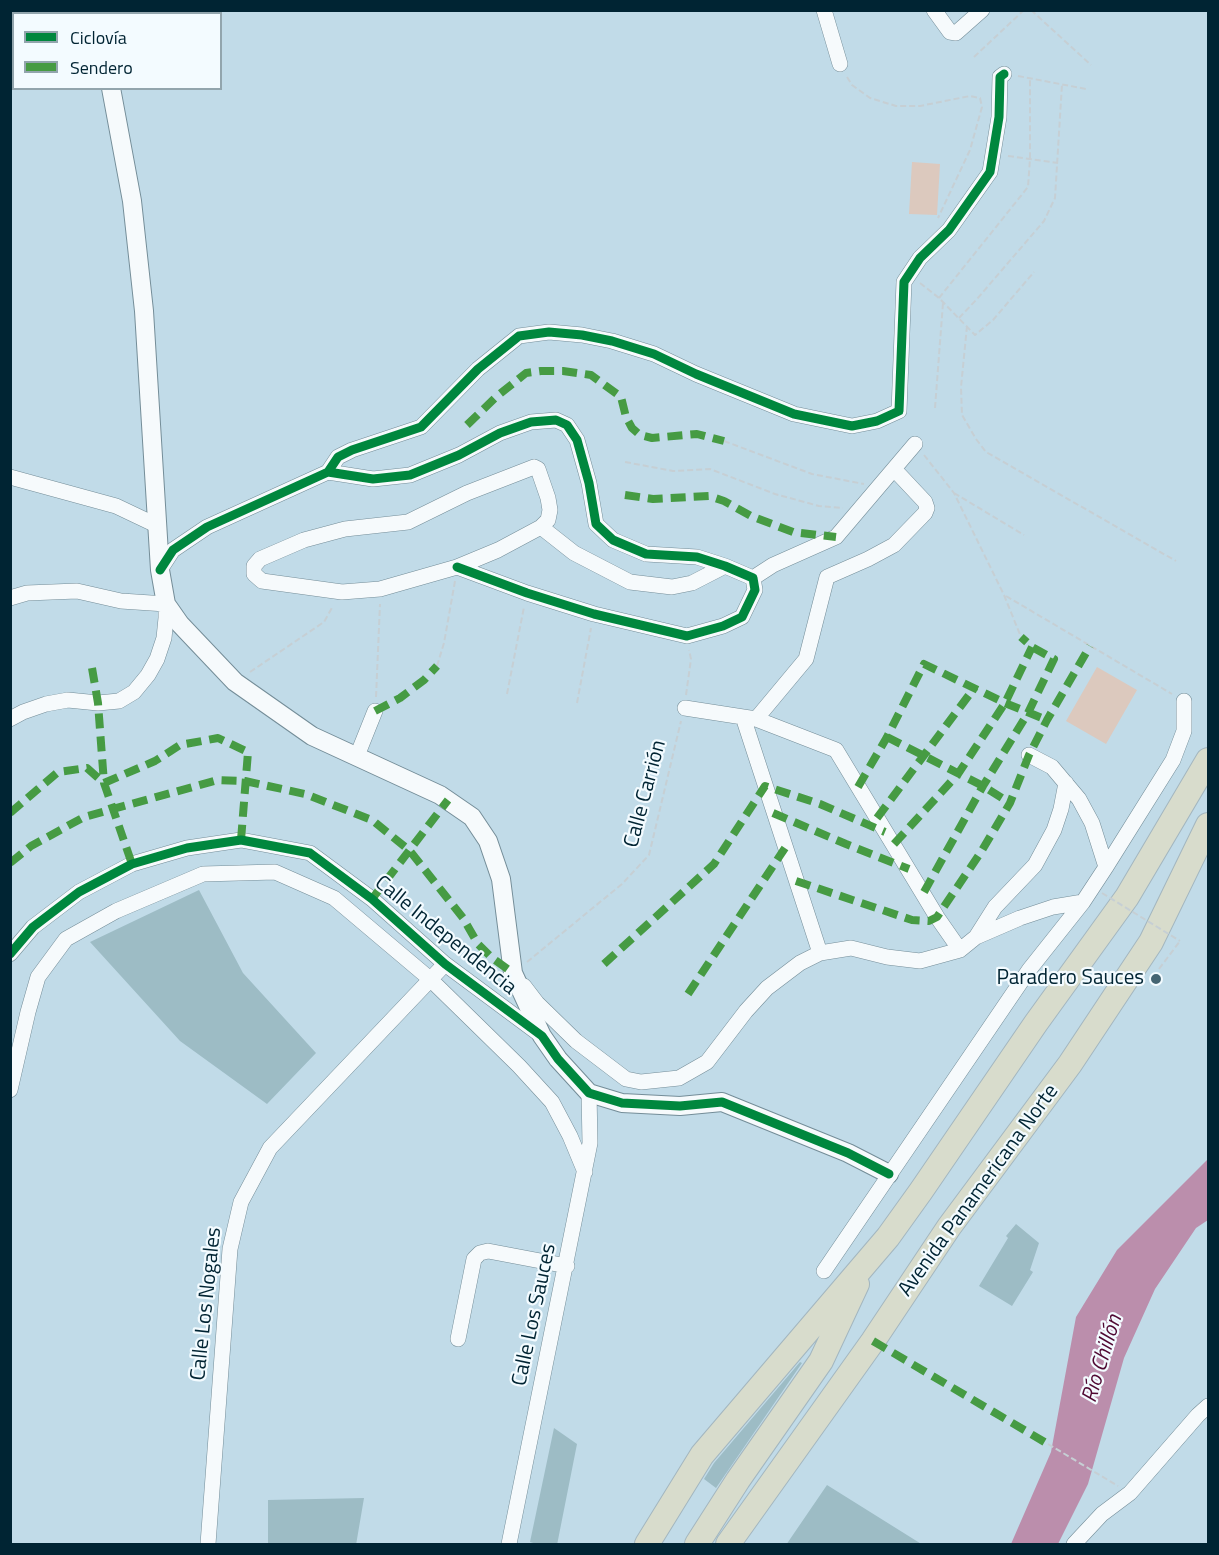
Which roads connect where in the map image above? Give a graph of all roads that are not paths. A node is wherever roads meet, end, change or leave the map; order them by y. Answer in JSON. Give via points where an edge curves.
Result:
{"nodes":[{"id":1,"x":824,"y":10,"type":"edge"},
{"id":2,"x":934,"y":10,"type":"edge"},
{"id":3,"x":981,"y":10,"type":"edge"},
{"id":4,"x":840,"y":64,"type":"road end"},
{"id":5,"x":1004,"y":74,"type":"road end"},
{"id":6,"x":111,"y":90,"type":"edge"},
{"id":7,"x":915,"y":444,"type":"road end"},
{"id":8,"x":894,"y":469,"type":"junction"},
{"id":9,"x":328,"y":472,"type":"junction"},
{"id":10,"x":10,"y":477,"type":"edge"},
{"id":11,"x":156,"y":525,"type":"junction"},
{"id":12,"x":541,"y":526,"type":"junction"},
{"id":13,"x":725,"y":566,"type":"junction"},
{"id":14,"x":457,"y":567,"type":"junction"},
{"id":15,"x":160,"y":570,"type":"junction"},
{"id":16,"x":753,"y":578,"type":"junction"},
{"id":17,"x":10,"y":598,"type":"edge"},
{"id":18,"x":166,"y":604,"type":"junction"},
{"id":19,"x":1184,"y":701,"type":"road end"},
{"id":20,"x":685,"y":708,"type":"road end"},
{"id":21,"x":375,"y":711,"type":"road end"},
{"id":22,"x":750,"y":718,"type":"junction"},
{"id":23,"x":10,"y":719,"type":"edge"},
{"id":24,"x":1029,"y":755,"type":"dead end"},
{"id":25,"x":357,"y":756,"type":"junction"},
{"id":26,"x":1209,"y":760,"type":"edge"},
{"id":27,"x":1066,"y":783,"type":"junction"},
{"id":28,"x":1209,"y":825,"type":"edge"},
{"id":29,"x":1106,"y":867,"type":"junction"},
{"id":30,"x":1083,"y":902,"type":"junction"},
{"id":31,"x":976,"y":938,"type":"junction"},
{"id":32,"x":960,"y":950,"type":"junction"},
{"id":33,"x":820,"y":953,"type":"junction"},
{"id":34,"x":10,"y":954,"type":"edge"},
{"id":35,"x":445,"y":964,"type":"junction"},
{"id":36,"x":513,"y":973,"type":"junction"},
{"id":37,"x":430,"y":980,"type":"junction"},
{"id":38,"x":542,"y":1036,"type":"junction"},
{"id":39,"x":10,"y":1090,"type":"edge"},
{"id":40,"x":589,"y":1093,"type":"junction"},
{"id":41,"x":585,"y":1172,"type":"junction"},
{"id":42,"x":889,"y":1174,"type":"junction"},
{"id":43,"x":870,"y":1258,"type":"junction"},
{"id":44,"x":567,"y":1266,"type":"junction"},
{"id":45,"x":824,"y":1270,"type":"dead end"},
{"id":46,"x":458,"y":1339,"type":"dead end"},
{"id":47,"x":1209,"y":1406,"type":"edge"},
{"id":48,"x":208,"y":1545,"type":"edge"},
{"id":49,"x":509,"y":1545,"type":"edge"},
{"id":50,"x":647,"y":1545,"type":"edge"},
{"id":51,"x":697,"y":1545,"type":"edge"},
{"id":52,"x":728,"y":1545,"type":"edge"},
{"id":53,"x":1074,"y":1545,"type":"edge"}],
"edges":[{"from":1,"to":4,"type":"street"},
{"from":2,"to":3,"type":"street","via":[[950,32],[956,33]]},
{"from":5,"to":9,"type":"street","via":[[1000,77],[999,117],[990,172],[949,230],[920,258],[904,282],[899,411],[852,426],[794,414],[654,354],[612,341],[549,332],[519,336],[478,369],[421,427],[352,450],[338,457]]},
{"from":6,"to":11,"type":"street","via":[[132,201],[143,300]]},
{"from":7,"to":8,"type":"street"},
{"from":8,"to":16,"type":"street","via":[[836,537]]},
{"from":8,"to":22,"type":"street","via":[[925,502],[925,513],[894,545],[827,577],[806,658]]},
{"from":9,"to":13,"type":"street","via":[[373,479],[410,475],[510,429],[556,420],[567,425],[577,440],[596,524],[613,540],[646,554],[697,557]]},
{"from":9,"to":15,"type":"street","via":[[207,527],[173,550]]},
{"from":10,"to":11,"type":"street","via":[[116,506]]},
{"from":11,"to":15,"type":"street"},
{"from":12,"to":13,"type":"street","via":[[574,553],[630,582],[672,587],[692,583]]},
{"from":12,"to":14,"type":"street"},
{"from":12,"to":14,"type":"street","via":[[548,520],[550,510],[538,469],[534,467],[408,522],[345,529],[304,540],[260,559],[254,574],[262,581],[342,592],[380,589]]},
{"from":13,"to":16,"type":"street"},
{"from":14,"to":16,"type":"street","via":[[594,614],[687,636],[742,618],[755,590]]},
{"from":15,"to":18,"type":"street"},
{"from":17,"to":18,"type":"street","via":[[27,593],[77,591],[121,601]]},
{"from":18,"to":23,"type":"street","via":[[164,638],[148,675],[134,692],[119,701],[98,704],[68,700],[46,704]]},
{"from":18,"to":25,"type":"street","via":[[235,682],[312,736]]},
{"from":19,"to":29,"type":"street","via":[[1184,731],[1173,760]]},
{"from":20,"to":22,"type":"street"},
{"from":21,"to":25,"type":"street"},
{"from":22,"to":32,"type":"street","via":[[836,750]]},
{"from":22,"to":33,"type":"street","via":[[773,813]]},
{"from":24,"to":27,"type":"street","via":[[1052,767]]},
{"from":25,"to":36,"type":"street","via":[[440,795],[472,816],[488,841],[501,879]]},
{"from":26,"to":43,"type":"highway","via":[[1127,897]]},
{"from":27,"to":29,"type":"street","via":[[1092,823]]},
{"from":27,"to":31,"type":"street","via":[[1054,830],[1035,865],[995,908]]},
{"from":28,"to":52,"type":"highway","name":"Avenida Panamericana Norte","via":[[1151,942],[1070,1065],[949,1227]]},
{"from":29,"to":30,"type":"street"},
{"from":30,"to":31,"type":"street","via":[[1020,918]]},
{"from":30,"to":42,"type":"street","via":[[1029,970]]},
{"from":31,"to":32,"type":"street"},
{"from":32,"to":33,"type":"street","via":[[920,961],[851,948]]},
{"from":33,"to":36,"type":"street","via":[[767,988],[707,1062],[679,1078],[641,1082],[626,1079],[576,1041]]},
{"from":34,"to":35,"type":"street","name":"Calle Independencia","via":[[33,927],[79,892],[132,864],[187,848],[241,840],[310,853],[372,899]]},
{"from":35,"to":37,"type":"street","name":"Calle Los Nogales"},
{"from":35,"to":38,"type":"street","name":"Calle Independencia"},
{"from":36,"to":38,"type":"street"},
{"from":37,"to":39,"type":"street","via":[[334,898],[275,872],[203,874],[116,911],[66,939],[38,977]]},
{"from":37,"to":41,"type":"street","via":[[552,1102]]},
{"from":37,"to":48,"type":"street","name":"Calle Los Nogales","via":[[270,1148],[241,1202],[230,1249]]},
{"from":38,"to":40,"type":"street","name":"Calle Independencia"},
{"from":40,"to":41,"type":"street","name":"Calle Los Sauces","via":[[590,1143]]},
{"from":40,"to":42,"type":"street","via":[[622,1103],[680,1106],[722,1102],[848,1153]]},
{"from":41,"to":44,"type":"street","name":"Calle Los Sauces"},
{"from":42,"to":45,"type":"street"},
{"from":43,"to":50,"type":"highway","via":[[702,1455]]},
{"from":43,"to":51,"type":"highway","via":[[821,1361]]},
{"from":44,"to":46,"type":"street","via":[[488,1251],[480,1253],[474,1259]]},
{"from":44,"to":49,"type":"street","name":"Calle Los Sauces"},
{"from":47,"to":53,"type":"street","via":[[1130,1493],[1102,1514]]}]}
